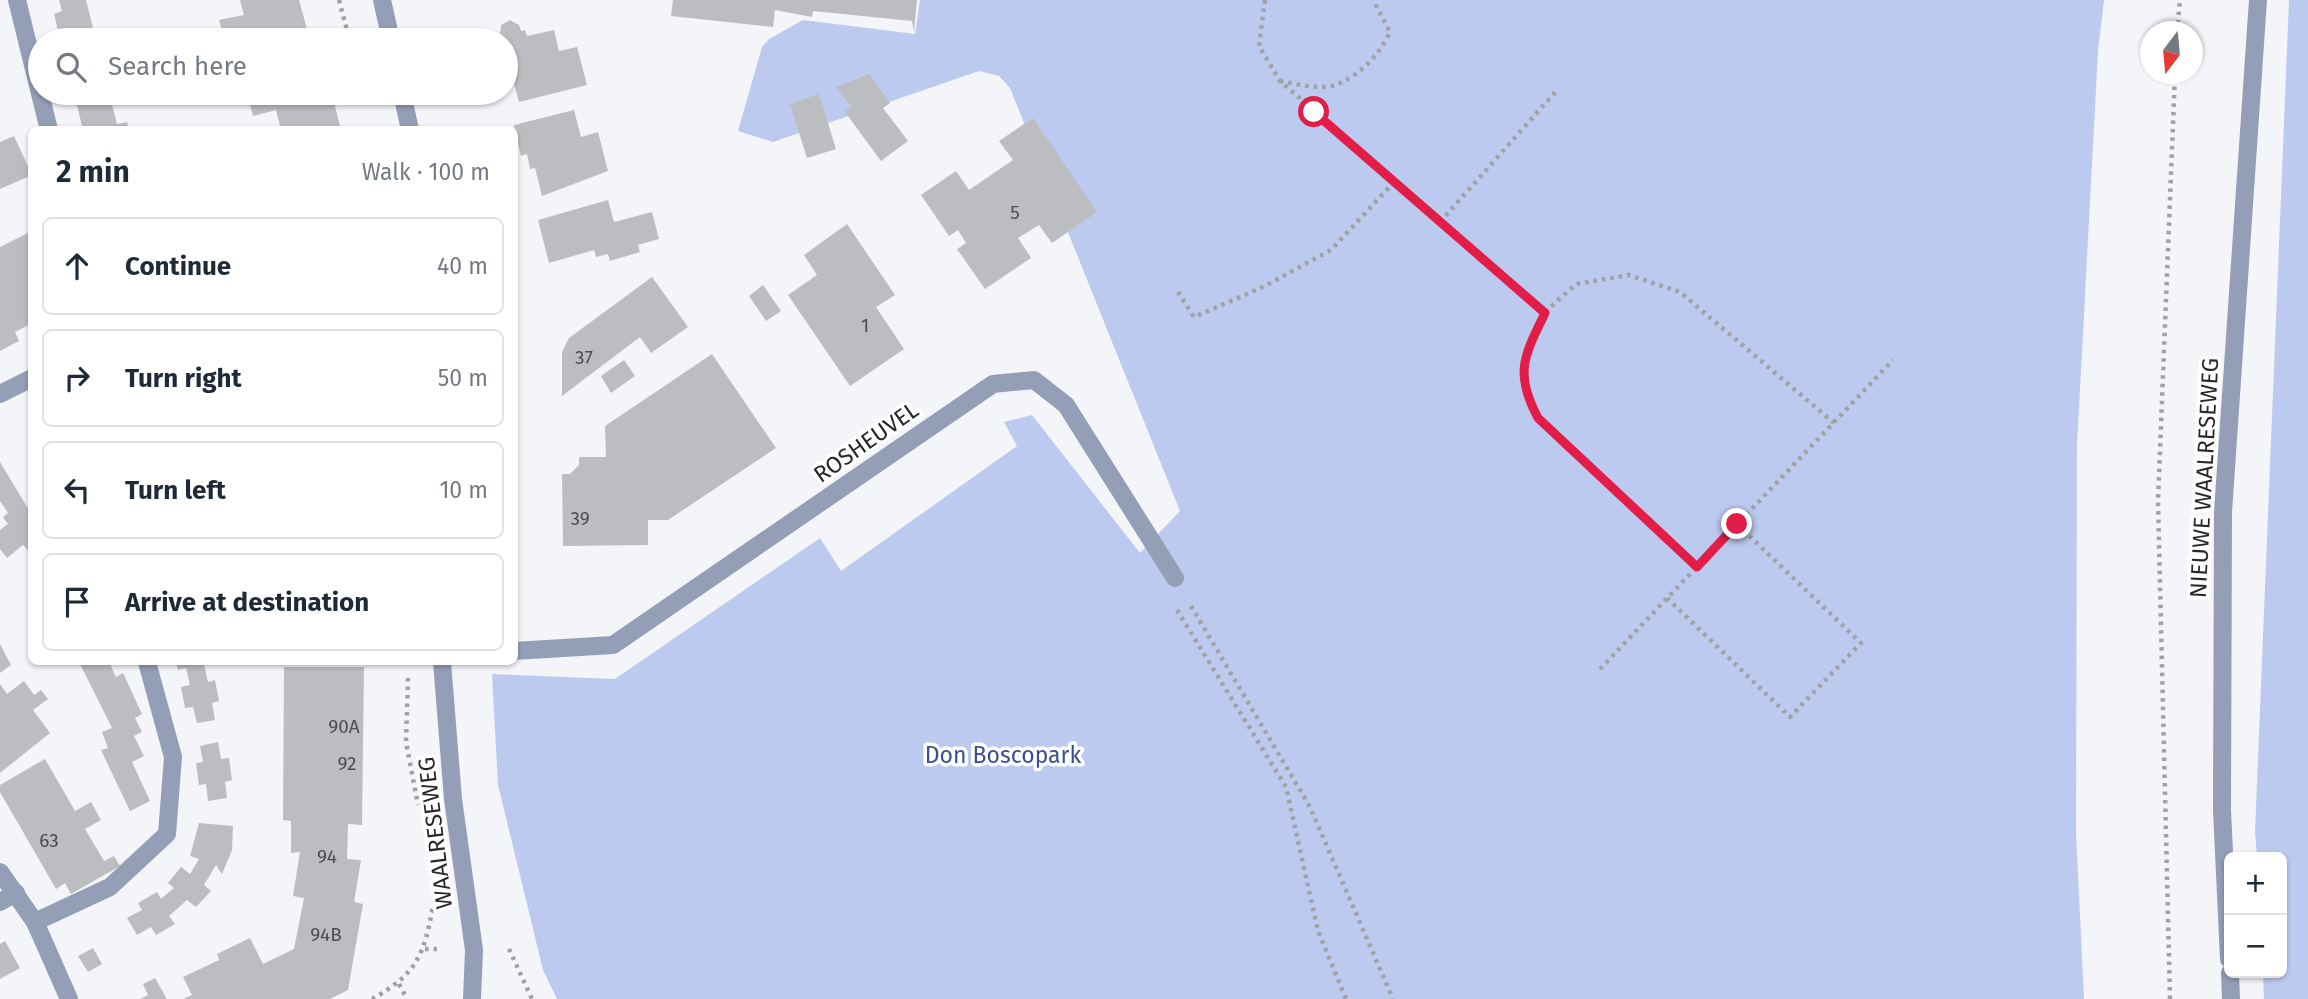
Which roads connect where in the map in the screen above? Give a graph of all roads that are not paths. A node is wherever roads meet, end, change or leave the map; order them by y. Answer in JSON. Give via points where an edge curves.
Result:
{"nodes":[{"id":1,"x":17,"y":0,"type":"edge"},
{"id":2,"x":382,"y":0,"type":"edge"},
{"id":3,"x":2258,"y":0,"type":"edge"},
{"id":4,"x":388,"y":28,"type":"edge"},
{"id":5,"x":28,"y":45,"type":"edge"},
{"id":6,"x":43,"y":105,"type":"edge"},
{"id":7,"x":405,"y":105,"type":"edge"},
{"id":8,"x":48,"y":126,"type":"edge"},
{"id":9,"x":409,"y":126,"type":"edge"},
{"id":10,"x":28,"y":380,"type":"edge"},
{"id":11,"x":0,"y":394,"type":"edge"},
{"id":12,"x":1174,"y":578,"type":"road end"},
{"id":13,"x":518,"y":651,"type":"edge"},
{"id":14,"x":148,"y":665,"type":"edge"},
{"id":15,"x":442,"y":665,"type":"edge"},
{"id":16,"x":0,"y":872,"type":"edge"},
{"id":17,"x":8,"y":897,"type":"edge"},
{"id":18,"x":2227,"y":915,"type":"edge"},
{"id":19,"x":34,"y":922,"type":"junction"},
{"id":20,"x":2230,"y":978,"type":"edge"},
{"id":21,"x":69,"y":999,"type":"edge"},
{"id":22,"x":472,"y":999,"type":"edge"},
{"id":23,"x":2231,"y":999,"type":"edge"}],
"edges":[{"from":1,"to":5,"type":"street"},
{"from":2,"to":4,"type":"street"},
{"from":3,"to":18,"type":"street","name":"NIEUWE WAALRESEWEG","via":[[2223,512],[2222,810]]},
{"from":6,"to":8,"type":"street"},
{"from":7,"to":9,"type":"street"},
{"from":10,"to":11,"type":"street"},
{"from":12,"to":13,"type":"street","name":"ROSHEUVEL","via":[[1066,405],[1034,380],[993,384],[613,645]]},
{"from":14,"to":19,"type":"street","via":[[173,757],[167,834],[110,887]]},
{"from":15,"to":22,"type":"street","name":"WAALRESEWEG","via":[[453,799],[474,950]]},
{"from":16,"to":17,"type":"street"},
{"from":17,"to":19,"type":"street"},
{"from":19,"to":21,"type":"street"},
{"from":20,"to":23,"type":"street"}]}
